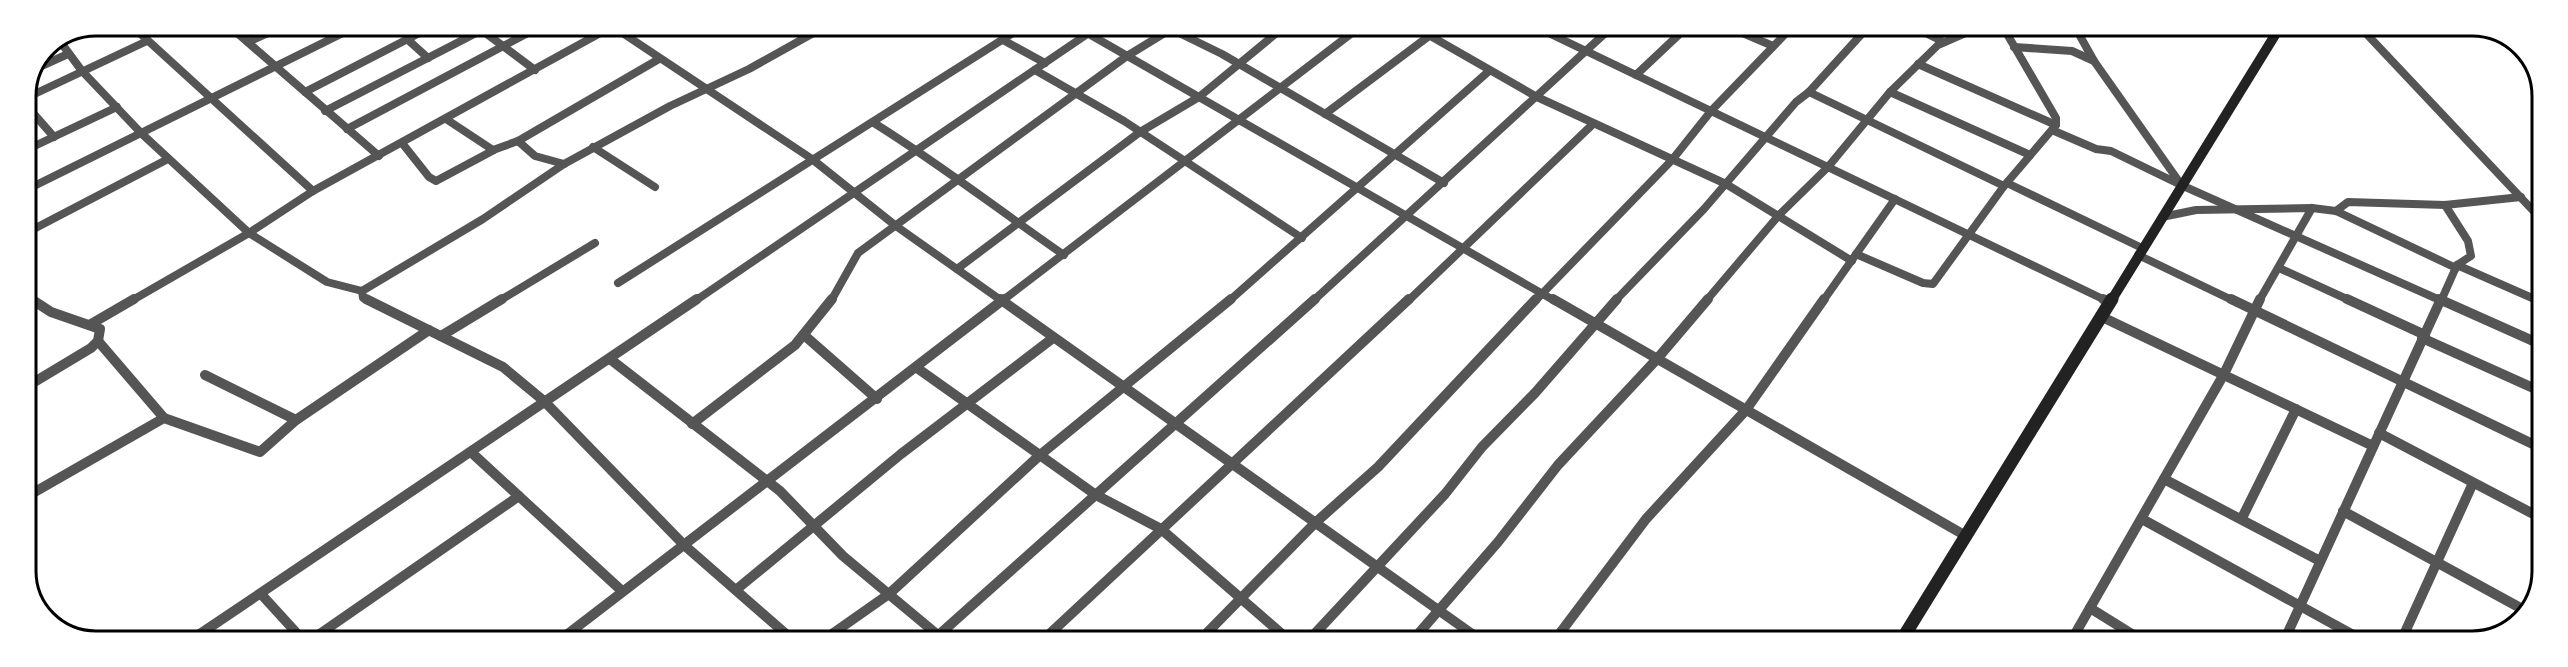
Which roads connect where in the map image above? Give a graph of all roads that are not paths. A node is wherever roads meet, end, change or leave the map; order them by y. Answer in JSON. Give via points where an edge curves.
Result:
{"nodes":[{"id":1,"x":142,"y":36,"type":"edge"},
{"id":2,"x":241,"y":36,"type":"edge"},
{"id":3,"x":261,"y":36,"type":"edge"},
{"id":4,"x":336,"y":36,"type":"edge"},
{"id":5,"x":413,"y":36,"type":"edge"},
{"id":6,"x":465,"y":36,"type":"edge"},
{"id":7,"x":490,"y":36,"type":"edge"},
{"id":8,"x":523,"y":36,"type":"edge"},
{"id":9,"x":594,"y":36,"type":"edge"},
{"id":10,"x":626,"y":36,"type":"edge"},
{"id":11,"x":808,"y":36,"type":"edge"},
{"id":12,"x":1009,"y":36,"type":"edge"},
{"id":13,"x":1084,"y":36,"type":"edge"},
{"id":14,"x":1093,"y":36,"type":"edge"},
{"id":15,"x":1157,"y":36,"type":"edge"},
{"id":16,"x":1188,"y":36,"type":"edge"},
{"id":17,"x":1272,"y":36,"type":"edge"},
{"id":18,"x":1348,"y":36,"type":"edge"},
{"id":19,"x":1429,"y":36,"type":"joint"},
{"id":20,"x":1555,"y":36,"type":"edge"},
{"id":21,"x":1602,"y":36,"type":"edge"},
{"id":22,"x":1677,"y":36,"type":"edge"},
{"id":23,"x":1750,"y":36,"type":"edge"},
{"id":24,"x":1783,"y":36,"type":"edge"},
{"id":25,"x":1860,"y":36,"type":"edge"},
{"id":26,"x":1932,"y":36,"type":"edge"},
{"id":27,"x":1958,"y":36,"type":"edge"},
{"id":28,"x":2008,"y":36,"type":"edge"},
{"id":29,"x":2080,"y":36,"type":"edge"},
{"id":30,"x":2274,"y":36,"type":"edge"},
{"id":31,"x":2369,"y":36,"type":"edge"},
{"id":32,"x":407,"y":39,"type":"junction"},
{"id":33,"x":1003,"y":40,"type":"junction"},
{"id":34,"x":147,"y":41,"type":"junction"},
{"id":35,"x":248,"y":42,"type":"junction"},
{"id":36,"x":1944,"y":42,"type":"junction"},
{"id":37,"x":63,"y":46,"type":"edge"},
{"id":38,"x":1773,"y":46,"type":"junction"},
{"id":39,"x":504,"y":47,"type":"junction"},
{"id":40,"x":2014,"y":47,"type":"junction"},
{"id":41,"x":1586,"y":51,"type":"junction"},
{"id":42,"x":68,"y":54,"type":"junction"},
{"id":43,"x":1127,"y":56,"type":"junction"},
{"id":44,"x":428,"y":58,"type":"junction"},
{"id":45,"x":659,"y":59,"type":"junction"},
{"id":46,"x":2094,"y":61,"type":"junction"},
{"id":47,"x":1045,"y":63,"type":"junction"},
{"id":48,"x":1237,"y":63,"type":"junction"},
{"id":49,"x":45,"y":64,"type":"edge"},
{"id":50,"x":1918,"y":64,"type":"junction"},
{"id":51,"x":275,"y":66,"type":"junction"},
{"id":52,"x":535,"y":70,"type":"junction"},
{"id":53,"x":1035,"y":70,"type":"junction"},
{"id":54,"x":82,"y":71,"type":"junction"},
{"id":55,"x":1489,"y":71,"type":"junction"},
{"id":56,"x":1636,"y":75,"type":"junction"},
{"id":57,"x":706,"y":88,"type":"junction"},
{"id":58,"x":1281,"y":88,"type":"junction"},
{"id":59,"x":304,"y":92,"type":"junction"},
{"id":60,"x":1809,"y":92,"type":"junction"},
{"id":61,"x":1890,"y":92,"type":"junction"},
{"id":62,"x":36,"y":93,"type":"edge"},
{"id":63,"x":1076,"y":94,"type":"junction"},
{"id":64,"x":1198,"y":96,"type":"junction"},
{"id":65,"x":1537,"y":97,"type":"junction"},
{"id":66,"x":211,"y":99,"type":"junction"},
{"id":67,"x":117,"y":107,"type":"junction"},
{"id":68,"x":325,"y":111,"type":"junction"},
{"id":69,"x":1711,"y":111,"type":"junction"},
{"id":70,"x":1325,"y":114,"type":"junction"},
{"id":71,"x":36,"y":116,"type":"edge"},
{"id":72,"x":446,"y":119,"type":"junction"},
{"id":73,"x":1240,"y":120,"type":"junction"},
{"id":74,"x":1868,"y":120,"type":"junction"},
{"id":75,"x":874,"y":123,"type":"junction"},
{"id":76,"x":1593,"y":124,"type":"junction"},
{"id":77,"x":2054,"y":127,"type":"junction"},
{"id":78,"x":347,"y":129,"type":"junction"},
{"id":79,"x":1140,"y":132,"type":"junction"},
{"id":80,"x":141,"y":133,"type":"junction"},
{"id":81,"x":54,"y":137,"type":"junction"},
{"id":82,"x":1766,"y":138,"type":"junction"},
{"id":83,"x":518,"y":141,"type":"junction"},
{"id":84,"x":402,"y":143,"type":"junction"},
{"id":85,"x":36,"y":145,"type":"edge"},
{"id":86,"x":592,"y":147,"type":"junction"},
{"id":87,"x":918,"y":149,"type":"junction"},
{"id":88,"x":494,"y":150,"type":"junction"},
{"id":89,"x":1395,"y":154,"type":"junction"},
{"id":90,"x":2030,"y":155,"type":"junction"},
{"id":91,"x":379,"y":156,"type":"junction"},
{"id":92,"x":168,"y":159,"type":"junction"},
{"id":93,"x":812,"y":159,"type":"junction"},
{"id":94,"x":1672,"y":160,"type":"junction"},
{"id":95,"x":1185,"y":163,"type":"junction"},
{"id":96,"x":564,"y":164,"type":"junction"},
{"id":97,"x":1828,"y":167,"type":"junction"},
{"id":98,"x":958,"y":180,"type":"junction"},
{"id":99,"x":1444,"y":183,"type":"junction"},
{"id":100,"x":1726,"y":184,"type":"junction"},
{"id":101,"x":36,"y":185,"type":"edge"},
{"id":102,"x":2006,"y":185,"type":"junction"},
{"id":103,"x":2181,"y":185,"type":"junction"},
{"id":104,"x":655,"y":187,"type":"dead end"},
{"id":105,"x":1358,"y":187,"type":"junction"},
{"id":106,"x":313,"y":191,"type":"junction"},
{"id":107,"x":854,"y":192,"type":"junction"},
{"id":108,"x":2521,"y":197,"type":"junction"},
{"id":109,"x":1895,"y":199,"type":"junction"},
{"id":110,"x":2445,"y":205,"type":"junction"},
{"id":111,"x":2313,"y":208,"type":"junction"},
{"id":112,"x":2238,"y":209,"type":"junction"},
{"id":113,"x":2532,"y":209,"type":"edge"},
{"id":114,"x":2336,"y":211,"type":"junction"},
{"id":115,"x":1779,"y":215,"type":"junction"},
{"id":116,"x":1408,"y":216,"type":"junction"},
{"id":117,"x":2162,"y":217,"type":"junction"},
{"id":118,"x":1018,"y":224,"type":"junction"},
{"id":119,"x":896,"y":226,"type":"junction"},
{"id":120,"x":36,"y":227,"type":"edge"},
{"id":121,"x":249,"y":233,"type":"junction"},
{"id":122,"x":1969,"y":234,"type":"junction"},
{"id":123,"x":2296,"y":235,"type":"junction"},
{"id":124,"x":1302,"y":238,"type":"junction"},
{"id":125,"x":595,"y":243,"type":"dead end"},
{"id":126,"x":1463,"y":248,"type":"junction"},
{"id":127,"x":2140,"y":252,"type":"junction"},
{"id":128,"x":1064,"y":255,"type":"junction"},
{"id":129,"x":1854,"y":257,"type":"junction"},
{"id":130,"x":2457,"y":266,"type":"junction"},
{"id":131,"x":2279,"y":268,"type":"junction"},
{"id":132,"x":957,"y":270,"type":"junction"},
{"id":133,"x":618,"y":284,"type":"dead end"},
{"id":134,"x":362,"y":291,"type":"junction"},
{"id":135,"x":1543,"y":294,"type":"junction"},
{"id":136,"x":2532,"y":298,"type":"edge"},
{"id":137,"x":2442,"y":299,"type":"junction"},
{"id":138,"x":1003,"y":302,"type":"junction"},
{"id":139,"x":2109,"y":302,"type":"junction"},
{"id":140,"x":36,"y":306,"type":"edge"},
{"id":141,"x":2254,"y":310,"type":"junction"},
{"id":142,"x":2100,"y":316,"type":"junction"},
{"id":143,"x":1594,"y":323,"type":"junction"},
{"id":144,"x":91,"y":324,"type":"junction"},
{"id":145,"x":429,"y":330,"type":"junction"},
{"id":146,"x":804,"y":335,"type":"junction"},
{"id":147,"x":441,"y":336,"type":"junction"},
{"id":148,"x":2423,"y":336,"type":"junction"},
{"id":149,"x":1053,"y":338,"type":"junction"},
{"id":150,"x":2532,"y":340,"type":"edge"},
{"id":151,"x":98,"y":341,"type":"junction"},
{"id":152,"x":609,"y":359,"type":"junction"},
{"id":153,"x":1657,"y":359,"type":"junction"},
{"id":154,"x":917,"y":368,"type":"junction"},
{"id":155,"x":2224,"y":374,"type":"junction"},
{"id":156,"x":205,"y":375,"type":"dead end"},
{"id":157,"x":36,"y":381,"type":"edge"},
{"id":158,"x":2403,"y":381,"type":"junction"},
{"id":159,"x":1123,"y":387,"type":"junction"},
{"id":160,"x":2532,"y":387,"type":"edge"},
{"id":161,"x":877,"y":399,"type":"junction"},
{"id":162,"x":544,"y":402,"type":"junction"},
{"id":163,"x":968,"y":402,"type":"junction"},
{"id":164,"x":2296,"y":409,"type":"junction"},
{"id":165,"x":1746,"y":410,"type":"junction"},
{"id":166,"x":164,"y":418,"type":"junction"},
{"id":167,"x":296,"y":420,"type":"junction"},
{"id":168,"x":692,"y":424,"type":"junction"},
{"id":169,"x":1176,"y":424,"type":"junction"},
{"id":170,"x":2379,"y":433,"type":"junction"},
{"id":171,"x":2532,"y":444,"type":"edge"},
{"id":172,"x":2373,"y":446,"type":"junction"},
{"id":173,"x":472,"y":453,"type":"junction"},
{"id":174,"x":1040,"y":455,"type":"junction"},
{"id":175,"x":1232,"y":464,"type":"junction"},
{"id":176,"x":2164,"y":479,"type":"junction"},
{"id":177,"x":768,"y":482,"type":"junction"},
{"id":178,"x":2473,"y":483,"type":"junction"},
{"id":179,"x":36,"y":491,"type":"edge"},
{"id":180,"x":1096,"y":495,"type":"junction"},
{"id":181,"x":519,"y":496,"type":"junction"},
{"id":182,"x":2343,"y":511,"type":"junction"},
{"id":183,"x":2532,"y":513,"type":"edge"},
{"id":184,"x":2242,"y":518,"type":"junction"},
{"id":185,"x":2142,"y":519,"type":"junction"},
{"id":186,"x":1315,"y":522,"type":"junction"},
{"id":187,"x":814,"y":527,"type":"junction"},
{"id":188,"x":1161,"y":529,"type":"junction"},
{"id":189,"x":1966,"y":536,"type":"junction"},
{"id":190,"x":684,"y":545,"type":"junction"},
{"id":191,"x":2320,"y":561,"type":"junction"},
{"id":192,"x":2437,"y":562,"type":"junction"},
{"id":193,"x":1378,"y":567,"type":"junction"},
{"id":194,"x":737,"y":589,"type":"junction"},
{"id":195,"x":622,"y":591,"type":"junction"},
{"id":196,"x":261,"y":594,"type":"junction"},
{"id":197,"x":890,"y":594,"type":"junction"},
{"id":198,"x":1242,"y":598,"type":"junction"},
{"id":199,"x":2300,"y":607,"type":"junction"},
{"id":200,"x":2090,"y":608,"type":"junction"},
{"id":201,"x":2520,"y":608,"type":"edge"},
{"id":202,"x":1439,"y":611,"type":"junction"},
{"id":203,"x":204,"y":631,"type":"edge"},
{"id":204,"x":295,"y":631,"type":"edge"},
{"id":205,"x":324,"y":631,"type":"edge"},
{"id":206,"x":571,"y":631,"type":"edge"},
{"id":207,"x":785,"y":631,"type":"edge"},
{"id":208,"x":835,"y":631,"type":"edge"},
{"id":209,"x":930,"y":631,"type":"edge"},
{"id":210,"x":948,"y":631,"type":"edge"},
{"id":211,"x":1053,"y":631,"type":"edge"},
{"id":212,"x":1209,"y":631,"type":"edge"},
{"id":213,"x":1279,"y":631,"type":"edge"},
{"id":214,"x":1317,"y":631,"type":"edge"},
{"id":215,"x":1421,"y":631,"type":"edge"},
{"id":216,"x":1468,"y":631,"type":"edge"},
{"id":217,"x":1562,"y":631,"type":"edge"},
{"id":218,"x":1907,"y":631,"type":"edge"},
{"id":219,"x":2077,"y":631,"type":"edge"},
{"id":220,"x":2127,"y":631,"type":"edge"},
{"id":221,"x":2289,"y":631,"type":"edge"},
{"id":222,"x":2345,"y":631,"type":"edge"},
{"id":223,"x":2406,"y":631,"type":"edge"}],
"edges":[{"from":1,"to":34,"type":"street"},
{"from":2,"to":35,"type":"street"},
{"from":3,"to":35,"type":"street"},
{"from":4,"to":51,"type":"street"},
{"from":5,"to":32,"type":"street"},
{"from":6,"to":44,"type":"street"},
{"from":7,"to":39,"type":"street"},
{"from":8,"to":39,"type":"street"},
{"from":9,"to":52,"type":"street"},
{"from":10,"to":45,"type":"street"},
{"from":11,"to":57,"type":"street"},
{"from":12,"to":33,"type":"street"},
{"from":13,"to":47,"type":"street"},
{"from":14,"to":43,"type":"street"},
{"from":15,"to":43,"type":"street"},
{"from":16,"to":48,"type":"street"},
{"from":17,"to":48,"type":"street"},
{"from":18,"to":58,"type":"street"},
{"from":19,"to":55,"type":"street"},
{"from":19,"to":70,"type":"street"},
{"from":20,"to":41,"type":"street"},
{"from":21,"to":41,"type":"street"},
{"from":22,"to":56,"type":"street"},
{"from":23,"to":38,"type":"street"},
{"from":24,"to":38,"type":"street"},
{"from":25,"to":60,"type":"street"},
{"from":26,"to":36,"type":"street"},
{"from":27,"to":36,"type":"street"},
{"from":28,"to":40,"type":"street"},
{"from":29,"to":46,"type":"street"},
{"from":30,"to":103,"type":"street"},
{"from":31,"to":108,"type":"street"},
{"from":32,"to":44,"type":"street"},
{"from":32,"to":59,"type":"street"},
{"from":33,"to":47,"type":"street"},
{"from":33,"to":75,"type":"street"},
{"from":34,"to":54,"type":"street"},
{"from":34,"to":66,"type":"street"},
{"from":35,"to":51,"type":"street"},
{"from":36,"to":50,"type":"street"},
{"from":37,"to":42,"type":"street"},
{"from":38,"to":69,"type":"street"},
{"from":39,"to":52,"type":"street"},
{"from":39,"to":78,"type":"street"},
{"from":40,"to":46,"type":"street","via":[[2072,51]]},
{"from":40,"to":77,"type":"street","via":[[2056,118]]},
{"from":41,"to":56,"type":"street"},
{"from":41,"to":65,"type":"street"},
{"from":42,"to":49,"type":"street"},
{"from":42,"to":54,"type":"street"},
{"from":43,"to":63,"type":"street"},
{"from":43,"to":64,"type":"street"},
{"from":44,"to":68,"type":"street"},
{"from":45,"to":57,"type":"street"},
{"from":45,"to":83,"type":"street"},
{"from":46,"to":103,"type":"street"},
{"from":47,"to":53,"type":"street"},
{"from":48,"to":58,"type":"street"},
{"from":48,"to":64,"type":"street"},
{"from":50,"to":61,"type":"street"},
{"from":50,"to":77,"type":"street"},
{"from":51,"to":59,"type":"street"},
{"from":51,"to":66,"type":"street"},
{"from":52,"to":72,"type":"street"},
{"from":53,"to":63,"type":"street"},
{"from":53,"to":87,"type":"street"},
{"from":54,"to":62,"type":"street"},
{"from":54,"to":67,"type":"street"},
{"from":55,"to":65,"type":"street"},
{"from":55,"to":89,"type":"street"},
{"from":56,"to":69,"type":"street"},
{"from":57,"to":86,"type":"street"},
{"from":57,"to":93,"type":"street"},
{"from":58,"to":70,"type":"street"},
{"from":58,"to":73,"type":"street"},
{"from":59,"to":68,"type":"street"},
{"from":60,"to":74,"type":"street"},
{"from":60,"to":82,"type":"street"},
{"from":61,"to":74,"type":"street"},
{"from":61,"to":90,"type":"street"},
{"from":63,"to":79,"type":"street"},
{"from":63,"to":98,"type":"street"},
{"from":64,"to":73,"type":"street"},
{"from":64,"to":79,"type":"street"},
{"from":65,"to":76,"type":"street"},
{"from":65,"to":99,"type":"street"},
{"from":66,"to":80,"type":"street"},
{"from":66,"to":106,"type":"street"},
{"from":67,"to":80,"type":"street"},
{"from":67,"to":81,"type":"street"},
{"from":68,"to":78,"type":"street"},
{"from":69,"to":82,"type":"street"},
{"from":69,"to":94,"type":"street"},
{"from":70,"to":89,"type":"street"},
{"from":71,"to":81,"type":"street"},
{"from":72,"to":84,"type":"street"},
{"from":72,"to":88,"type":"street"},
{"from":73,"to":95,"type":"street"},
{"from":73,"to":105,"type":"street"},
{"from":74,"to":97,"type":"street"},
{"from":74,"to":102,"type":"street"},
{"from":75,"to":87,"type":"street"},
{"from":75,"to":93,"type":"street"},
{"from":76,"to":94,"type":"street"},
{"from":76,"to":126,"type":"street"},
{"from":77,"to":90,"type":"street"},
{"from":77,"to":103,"type":"street"},
{"from":78,"to":91,"type":"street"},
{"from":79,"to":95,"type":"street"},
{"from":79,"to":118,"type":"street"},
{"from":80,"to":92,"type":"street"},
{"from":80,"to":101,"type":"street"},
{"from":81,"to":85,"type":"street"},
{"from":82,"to":97,"type":"street"},
{"from":82,"to":100,"type":"street"},
{"from":83,"to":88,"type":"street"},
{"from":83,"to":96,"type":"street","via":[[535,156]]},
{"from":84,"to":88,"type":"street","via":[[436,181]]},
{"from":84,"to":91,"type":"street"},
{"from":86,"to":96,"type":"street"},
{"from":86,"to":104,"type":"street"},
{"from":87,"to":98,"type":"street"},
{"from":87,"to":107,"type":"street"},
{"from":89,"to":99,"type":"street"},
{"from":89,"to":105,"type":"street"},
{"from":90,"to":102,"type":"street"},
{"from":91,"to":106,"type":"street"},
{"from":92,"to":120,"type":"street"},
{"from":92,"to":121,"type":"street"},
{"from":93,"to":107,"type":"street"},
{"from":93,"to":133,"type":"street"},
{"from":94,"to":100,"type":"street"},
{"from":94,"to":135,"type":"street"},
{"from":95,"to":124,"type":"street"},
{"from":95,"to":128,"type":"street"},
{"from":96,"to":134,"type":"street","via":[[483,219]]},
{"from":97,"to":109,"type":"street"},
{"from":97,"to":115,"type":"street"},
{"from":98,"to":118,"type":"street"},
{"from":98,"to":119,"type":"street"},
{"from":99,"to":116,"type":"street"},
{"from":100,"to":115,"type":"street"},
{"from":100,"to":143,"type":"street"},
{"from":102,"to":122,"type":"street"},
{"from":102,"to":127,"type":"street"},
{"from":103,"to":112,"type":"street"},
{"from":103,"to":117,"type":"street"},
{"from":105,"to":116,"type":"street"},
{"from":105,"to":124,"type":"street"},
{"from":106,"to":121,"type":"street"},
{"from":107,"to":119,"type":"street"},
{"from":107,"to":152,"type":"street"},
{"from":108,"to":110,"type":"street"},
{"from":108,"to":113,"type":"street"},
{"from":109,"to":122,"type":"street"},
{"from":109,"to":129,"type":"street"},
{"from":110,"to":114,"type":"street","via":[[2348,202]]},
{"from":110,"to":130,"type":"street","via":[[2468,241],[2471,256]]},
{"from":111,"to":112,"type":"street"},
{"from":111,"to":114,"type":"street"},
{"from":111,"to":123,"type":"street"},
{"from":112,"to":117,"type":"street","via":[[2196,210]]},
{"from":112,"to":123,"type":"street"},
{"from":114,"to":130,"type":"street"},
{"from":115,"to":129,"type":"street"},
{"from":115,"to":153,"type":"street"},
{"from":116,"to":126,"type":"street"},
{"from":116,"to":169,"type":"street"},
{"from":117,"to":127,"type":"street"},
{"from":118,"to":128,"type":"street"},
{"from":118,"to":132,"type":"street"},
{"from":119,"to":132,"type":"street"},
{"from":119,"to":146,"type":"street","via":[[858,253],[826,310]]},
{"from":121,"to":134,"type":"street","via":[[327,282]]},
{"from":121,"to":144,"type":"street"},
{"from":122,"to":129,"type":"street","via":[[1933,284]]},
{"from":122,"to":139,"type":"street"},
{"from":123,"to":131,"type":"street"},
{"from":123,"to":137,"type":"street"},
{"from":124,"to":159,"type":"street"},
{"from":125,"to":147,"type":"street"},
{"from":126,"to":135,"type":"street"},
{"from":126,"to":175,"type":"street"},
{"from":127,"to":139,"type":"street"},
{"from":127,"to":141,"type":"street"},
{"from":128,"to":138,"type":"street"},
{"from":129,"to":165,"type":"street"},
{"from":130,"to":136,"type":"street"},
{"from":130,"to":137,"type":"street"},
{"from":131,"to":141,"type":"street"},
{"from":131,"to":148,"type":"street"},
{"from":132,"to":138,"type":"street"},
{"from":134,"to":145,"type":"street","via":[[363,298]]},
{"from":135,"to":143,"type":"street"},
{"from":135,"to":186,"type":"street","via":[[1378,467]]},
{"from":137,"to":148,"type":"street"},
{"from":137,"to":150,"type":"street"},
{"from":138,"to":149,"type":"street"},
{"from":138,"to":154,"type":"street"},
{"from":139,"to":142,"type":"street"},
{"from":140,"to":144,"type":"street"},
{"from":141,"to":155,"type":"street"},
{"from":141,"to":158,"type":"street"},
{"from":142,"to":155,"type":"street"},
{"from":142,"to":189,"type":"street"},
{"from":143,"to":153,"type":"street"},
{"from":143,"to":193,"type":"street"},
{"from":144,"to":151,"type":"street","via":[[100,329]]},
{"from":145,"to":147,"type":"street"},
{"from":145,"to":167,"type":"street"},
{"from":146,"to":161,"type":"street"},
{"from":146,"to":168,"type":"street"},
{"from":147,"to":162,"type":"street","via":[[503,367]]},
{"from":148,"to":158,"type":"street"},
{"from":148,"to":160,"type":"street"},
{"from":149,"to":159,"type":"street"},
{"from":149,"to":163,"type":"street"},
{"from":151,"to":157,"type":"street"},
{"from":151,"to":166,"type":"street"},
{"from":152,"to":162,"type":"street"},
{"from":152,"to":168,"type":"street"},
{"from":153,"to":165,"type":"street"},
{"from":153,"to":202,"type":"street","via":[[1558,465]]},
{"from":154,"to":161,"type":"street"},
{"from":154,"to":163,"type":"street"},
{"from":155,"to":164,"type":"street"},
{"from":155,"to":176,"type":"street"},
{"from":156,"to":167,"type":"street"},
{"from":158,"to":170,"type":"street"},
{"from":158,"to":171,"type":"street"},
{"from":159,"to":169,"type":"street"},
{"from":159,"to":174,"type":"street"},
{"from":161,"to":177,"type":"street"},
{"from":162,"to":173,"type":"street"},
{"from":162,"to":190,"type":"street"},
{"from":163,"to":174,"type":"street"},
{"from":163,"to":187,"type":"street"},
{"from":164,"to":172,"type":"street"},
{"from":164,"to":184,"type":"street"},
{"from":165,"to":189,"type":"street"},
{"from":165,"to":217,"type":"street","via":[[1646,519]]},
{"from":166,"to":167,"type":"street","via":[[260,452]]},
{"from":166,"to":179,"type":"street"},
{"from":168,"to":177,"type":"street"},
{"from":169,"to":175,"type":"street"},
{"from":169,"to":180,"type":"street"},
{"from":170,"to":172,"type":"street"},
{"from":170,"to":178,"type":"street"},
{"from":172,"to":182,"type":"street"},
{"from":173,"to":181,"type":"street"},
{"from":173,"to":196,"type":"street"},
{"from":174,"to":180,"type":"street"},
{"from":174,"to":197,"type":"street"},
{"from":175,"to":186,"type":"street"},
{"from":175,"to":188,"type":"street"},
{"from":176,"to":184,"type":"street"},
{"from":176,"to":185,"type":"street"},
{"from":177,"to":187,"type":"street"},
{"from":177,"to":190,"type":"street"},
{"from":178,"to":183,"type":"street"},
{"from":178,"to":192,"type":"street"},
{"from":180,"to":188,"type":"street"},
{"from":180,"to":210,"type":"street"},
{"from":181,"to":195,"type":"street"},
{"from":181,"to":205,"type":"street"},
{"from":182,"to":191,"type":"street"},
{"from":182,"to":192,"type":"street"},
{"from":184,"to":191,"type":"street"},
{"from":185,"to":199,"type":"street"},
{"from":185,"to":200,"type":"street"},
{"from":186,"to":193,"type":"street"},
{"from":186,"to":198,"type":"street"},
{"from":187,"to":194,"type":"street"},
{"from":187,"to":197,"type":"street"},
{"from":188,"to":198,"type":"street"},
{"from":188,"to":211,"type":"street"},
{"from":189,"to":218,"type":"street"},
{"from":190,"to":194,"type":"street"},
{"from":190,"to":195,"type":"street"},
{"from":191,"to":199,"type":"street"},
{"from":192,"to":201,"type":"street"},
{"from":192,"to":223,"type":"street"},
{"from":193,"to":202,"type":"street"},
{"from":193,"to":214,"type":"street"},
{"from":194,"to":207,"type":"street"},
{"from":195,"to":206,"type":"street"},
{"from":196,"to":203,"type":"street"},
{"from":196,"to":204,"type":"street"},
{"from":197,"to":208,"type":"street"},
{"from":197,"to":209,"type":"street"},
{"from":198,"to":212,"type":"street"},
{"from":198,"to":213,"type":"street"},
{"from":199,"to":221,"type":"street"},
{"from":199,"to":222,"type":"street"},
{"from":200,"to":219,"type":"street"},
{"from":200,"to":220,"type":"street"},
{"from":202,"to":215,"type":"street"},
{"from":202,"to":216,"type":"street"}]}
